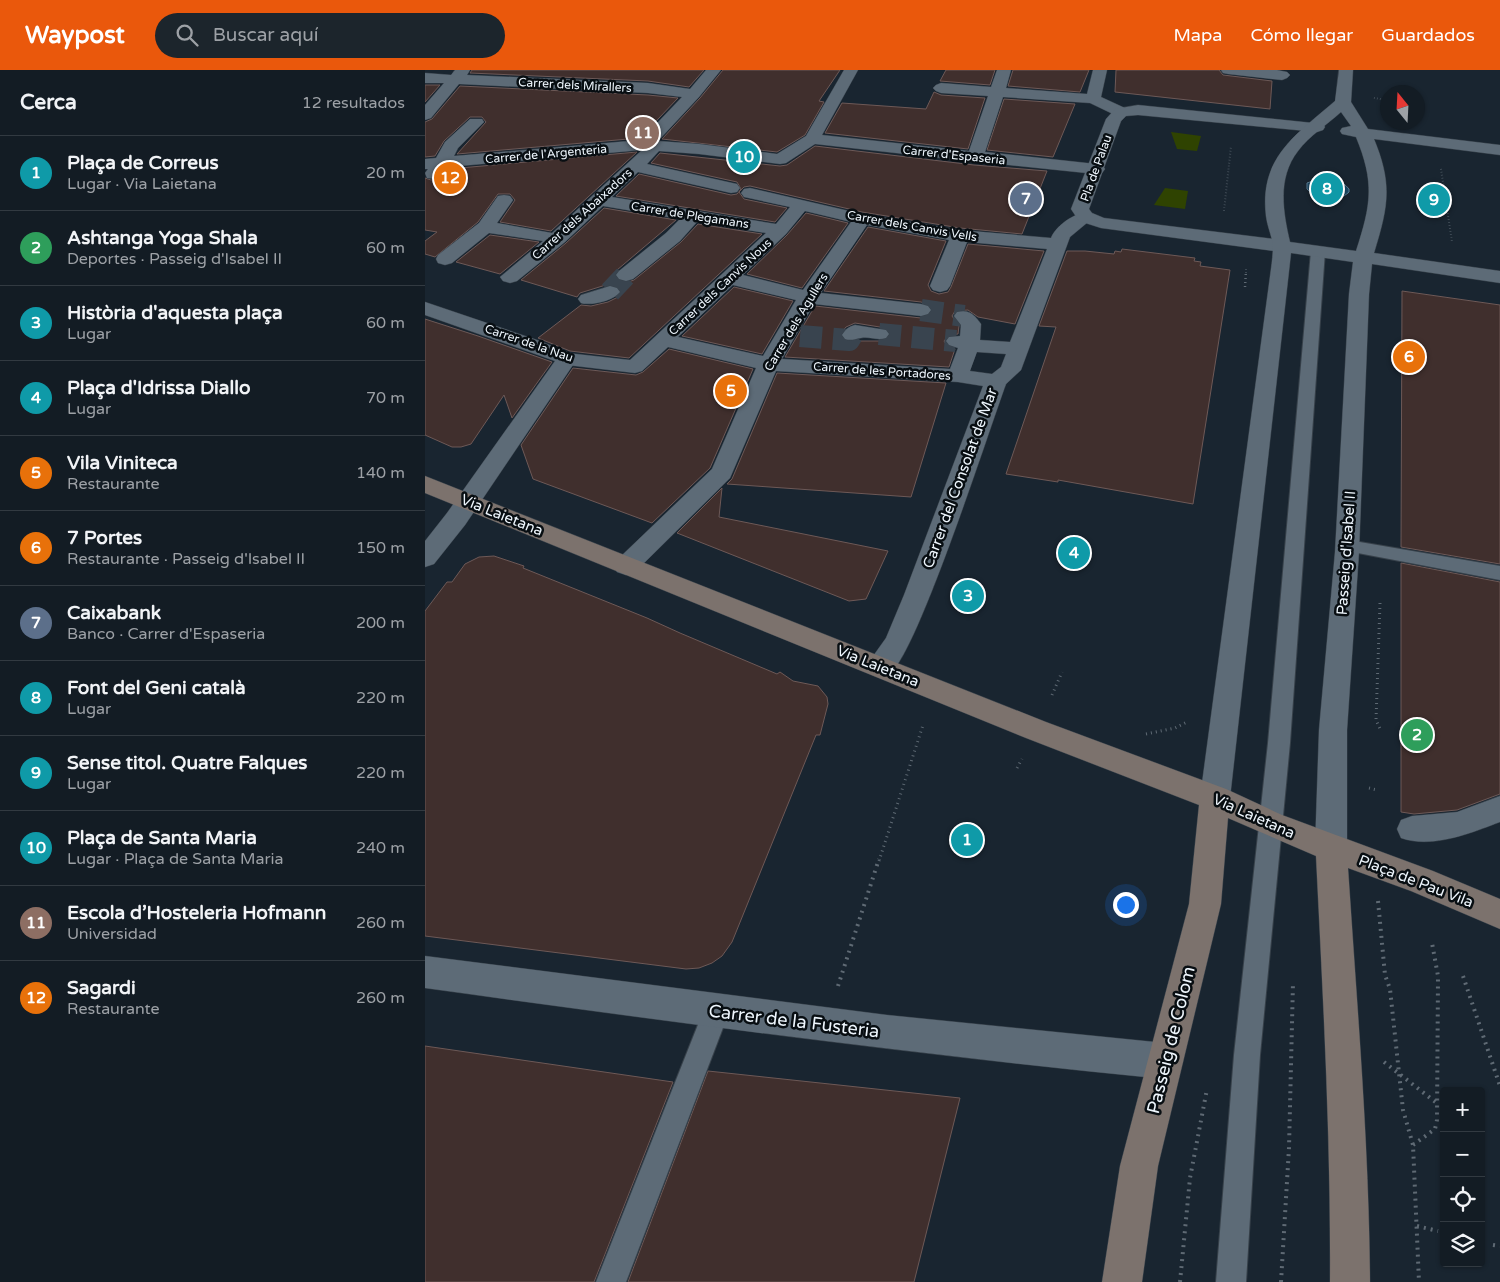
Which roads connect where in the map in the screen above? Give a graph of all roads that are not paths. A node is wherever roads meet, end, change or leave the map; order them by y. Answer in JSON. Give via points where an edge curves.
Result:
{"nodes":[{"id":1,"x":851,"y":70,"type":"edge"},
{"id":2,"x":1004,"y":70,"type":"edge"},
{"id":3,"x":1100,"y":70,"type":"edge"},
{"id":4,"x":1228,"y":70,"type":"edge"},
{"id":5,"x":1346,"y":70,"type":"edge"},
{"id":6,"x":458,"y":75,"type":"edge"},
{"id":7,"x":710,"y":75,"type":"edge"},
{"id":8,"x":1282,"y":75,"type":"dead end"},
{"id":9,"x":689,"y":76,"type":"dead end"},
{"id":10,"x":425,"y":78,"type":"edge"},
{"id":11,"x":941,"y":88,"type":"dead end"},
{"id":12,"x":996,"y":91,"type":"junction"},
{"id":13,"x":694,"y":94,"type":"junction"},
{"id":14,"x":1093,"y":99,"type":"junction"},
{"id":15,"x":1343,"y":102,"type":"junction"},
{"id":16,"x":1121,"y":112,"type":"junction"},
{"id":17,"x":425,"y":115,"type":"edge"},
{"id":18,"x":477,"y":122,"type":"dead end"},
{"id":19,"x":1317,"y":127,"type":"junction"},
{"id":20,"x":1363,"y":133,"type":"junction"},
{"id":21,"x":1500,"y":140,"type":"edge"},
{"id":22,"x":809,"y":141,"type":"junction"},
{"id":23,"x":645,"y":147,"type":"junction"},
{"id":24,"x":1500,"y":150,"type":"edge"},
{"id":25,"x":975,"y":158,"type":"junction"},
{"id":26,"x":433,"y":164,"type":"edge"},
{"id":27,"x":635,"y":166,"type":"junction"},
{"id":28,"x":1096,"y":170,"type":"junction"},
{"id":29,"x":780,"y":171,"type":"junction"},
{"id":30,"x":735,"y":175,"type":"junction"},
{"id":31,"x":425,"y":183,"type":"edge"},
{"id":32,"x":504,"y":200,"type":"dead end"},
{"id":33,"x":599,"y":200,"type":"junction"},
{"id":34,"x":802,"y":204,"type":"junction"},
{"id":35,"x":693,"y":215,"type":"junction"},
{"id":36,"x":1085,"y":217,"type":"junction"},
{"id":37,"x":862,"y":219,"type":"junction"},
{"id":38,"x":485,"y":227,"type":"junction"},
{"id":39,"x":780,"y":230,"type":"junction"},
{"id":40,"x":545,"y":236,"type":"dead end"},
{"id":41,"x":960,"y":236,"type":"junction"},
{"id":42,"x":1058,"y":244,"type":"junction"},
{"id":43,"x":1282,"y":246,"type":"junction"},
{"id":44,"x":1318,"y":251,"type":"junction"},
{"id":45,"x":1363,"y":257,"type":"junction"},
{"id":46,"x":445,"y":259,"type":"dead end"},
{"id":47,"x":626,"y":275,"type":"tunnel mouth"},
{"id":48,"x":1500,"y":277,"type":"edge"},
{"id":49,"x":509,"y":278,"type":"dead end"},
{"id":50,"x":730,"y":278,"type":"junction"},
{"id":51,"x":940,"y":286,"type":"dead end"},
{"id":52,"x":610,"y":292,"type":"tunnel mouth"},
{"id":53,"x":808,"y":297,"type":"junction"},
{"id":54,"x":588,"y":299,"type":"dead end"},
{"id":55,"x":425,"y":308,"type":"edge"},
{"id":56,"x":921,"y":310,"type":"tunnel mouth"},
{"id":57,"x":963,"y":316,"type":"dead end"},
{"id":58,"x":852,"y":334,"type":"tunnel mouth"},
{"id":59,"x":879,"y":334,"type":"tunnel mouth"},
{"id":60,"x":663,"y":340,"type":"junction"},
{"id":61,"x":963,"y":343,"type":"junction"},
{"id":62,"x":1019,"y":349,"type":"junction"},
{"id":63,"x":567,"y":359,"type":"junction"},
{"id":64,"x":768,"y":364,"type":"junction"},
{"id":65,"x":635,"y":367,"type":"joint"},
{"id":66,"x":958,"y":376,"type":"junction"},
{"id":67,"x":996,"y":381,"type":"junction"},
{"id":68,"x":425,"y":484,"type":"edge"},
{"id":69,"x":468,"y":501,"type":"junction"},
{"id":70,"x":1347,"y":546,"type":"junction"},
{"id":71,"x":425,"y":558,"type":"edge"},
{"id":72,"x":626,"y":566,"type":"junction"},
{"id":73,"x":1500,"y":573,"type":"edge"},
{"id":74,"x":880,"y":666,"type":"junction"},
{"id":75,"x":1215,"y":798,"type":"junction"},
{"id":76,"x":1500,"y":809,"type":"edge"},
{"id":77,"x":1271,"y":824,"type":"junction"},
{"id":78,"x":1412,"y":829,"type":"dead end"},
{"id":79,"x":1331,"y":848,"type":"junction"},
{"id":80,"x":1500,"y":914,"type":"edge"},
{"id":81,"x":425,"y":972,"type":"edge"},
{"id":82,"x":717,"y":1012,"type":"junction"},
{"id":83,"x":1165,"y":1061,"type":"junction"},
{"id":84,"x":611,"y":1282,"type":"edge"},
{"id":85,"x":1122,"y":1282,"type":"edge"},
{"id":86,"x":1231,"y":1282,"type":"edge"},
{"id":87,"x":1350,"y":1282,"type":"edge"}],
"edges":[{"from":1,"to":22,"type":"street"},
{"from":2,"to":12,"type":"street"},
{"from":3,"to":14,"type":"street"},
{"from":4,"to":8,"type":"street"},
{"from":5,"to":15,"type":"street"},
{"from":6,"to":10,"type":"street","name":"Carrer dels Mirallers"},
{"from":6,"to":13,"type":"street","name":"Carrer dels Mirallers"},
{"from":6,"to":17,"type":"street"},
{"from":7,"to":9,"type":"street"},
{"from":7,"to":13,"type":"street","name":"Carrer dels Abaixadors"},
{"from":11,"to":12,"type":"street"},
{"from":12,"to":14,"type":"street"},
{"from":12,"to":25,"type":"street"},
{"from":13,"to":23,"type":"street","name":"Carrer dels Abaixadors"},
{"from":14,"to":16,"type":"street"},
{"from":15,"to":19,"type":"street"},
{"from":15,"to":20,"type":"street"},
{"from":16,"to":19,"type":"street","via":[[1138,110]]},
{"from":16,"to":28,"type":"street","name":"Pla de Palau","via":[[1113,119]]},
{"from":18,"to":26,"type":"street"},
{"from":19,"to":20,"type":"street"},
{"from":19,"to":43,"type":"street","via":[[1291,148],[1278,171],[1275,215]]},
{"from":20,"to":21,"type":"street","via":[[1436,133]]},
{"from":20,"to":24,"type":"street"},
{"from":20,"to":45,"type":"street","via":[[1374,160],[1379,191],[1377,211]]},
{"from":22,"to":25,"type":"street","name":"Carrer d'Espaseria"},
{"from":22,"to":29,"type":"street"},
{"from":23,"to":26,"type":"street","name":"Carrer de l'Argenteria"},
{"from":23,"to":27,"type":"street","name":"Carrer dels Abaixadors"},
{"from":23,"to":30,"type":"street","name":"Carrer de l'Argenteria","via":[[699,149]]},
{"from":25,"to":28,"type":"street","name":"Carrer d'Espaseria"},
{"from":26,"to":31,"type":"street"},
{"from":27,"to":30,"type":"street"},
{"from":27,"to":33,"type":"street","name":"Carrer dels Abaixadors"},
{"from":28,"to":36,"type":"street","name":"Pla de Palau","via":[[1080,209]]},
{"from":29,"to":30,"type":"street"},
{"from":29,"to":34,"type":"street","name":"Carrer dels Canvis Vells","via":[[759,194]]},
{"from":32,"to":38,"type":"street"},
{"from":33,"to":35,"type":"street","name":"Carrer de Plegamans"},
{"from":33,"to":49,"type":"street","name":"Carrer dels Abaixadors","via":[[559,238]]},
{"from":34,"to":37,"type":"street","name":"Carrer dels Canvis Vells"},
{"from":34,"to":39,"type":"street","name":"Carrer dels Canvis Nous"},
{"from":35,"to":39,"type":"street","name":"Carrer de Plegamans"},
{"from":35,"to":47,"type":"street","via":[[673,238]]},
{"from":36,"to":42,"type":"street","name":"Carrer del Consolat de Mar","via":[[1063,232]]},
{"from":36,"to":43,"type":"street","name":"Pla de Palau","via":[[1101,223]]},
{"from":37,"to":41,"type":"street","name":"Carrer dels Canvis Vells"},
{"from":37,"to":53,"type":"street","name":"Carrer dels Agullers"},
{"from":38,"to":40,"type":"street"},
{"from":38,"to":46,"type":"street"},
{"from":39,"to":50,"type":"street","name":"Carrer dels Canvis Nous"},
{"from":41,"to":42,"type":"street","name":"Carrer dels Canvis Vells"},
{"from":41,"to":51,"type":"street"},
{"from":42,"to":62,"type":"street","name":"Carrer del Consolat de Mar"},
{"from":43,"to":44,"type":"street","name":"Pla de Palau"},
{"from":43,"to":75,"type":"street"},
{"from":44,"to":45,"type":"street","name":"Pla de Palau"},
{"from":44,"to":77,"type":"lane"},
{"from":45,"to":48,"type":"street","name":"Pla de Palau"},
{"from":45,"to":70,"type":"street","name":"Passeig d'Isabel II"},
{"from":50,"to":53,"type":"street"},
{"from":50,"to":60,"type":"street","name":"Carrer dels Canvis Nous"},
{"from":52,"to":54,"type":"street"},
{"from":53,"to":56,"type":"street"},
{"from":53,"to":64,"type":"street","name":"Carrer dels Agullers","via":[[793,336]]},
{"from":55,"to":63,"type":"street","name":"Carrer de la Nau"},
{"from":57,"to":61,"type":"street","via":[[971,324]]},
{"from":58,"to":59,"type":"street"},
{"from":60,"to":64,"type":"street","name":"Carrer de les Portadores"},
{"from":60,"to":65,"type":"street","name":"Carrer dels Canvis Nous"},
{"from":61,"to":62,"type":"street"},
{"from":61,"to":66,"type":"street"},
{"from":62,"to":67,"type":"street","name":"Carrer del Consolat de Mar","via":[[1010,370]]},
{"from":63,"to":65,"type":"street","name":"Carrer de la Nau"},
{"from":63,"to":69,"type":"street"},
{"from":64,"to":66,"type":"street","name":"Carrer de les Portadores"},
{"from":64,"to":72,"type":"street","name":"Carrer dels Agullers","via":[[722,472]]},
{"from":66,"to":67,"type":"street","name":"Carrer de les Portadores"},
{"from":67,"to":74,"type":"street","name":"Carrer del Consolat de Mar","via":[[917,595],[897,642]]},
{"from":68,"to":69,"type":"main road","name":"Via Laietana"},
{"from":69,"to":71,"type":"street"},
{"from":69,"to":72,"type":"main road","name":"Via Laietana"},
{"from":70,"to":73,"type":"lane"},
{"from":70,"to":79,"type":"street","name":"Passeig d'Isabel II","via":[[1333,730]]},
{"from":72,"to":74,"type":"main road","name":"Via Laietana"},
{"from":74,"to":75,"type":"main road","name":"Via Laietana"},
{"from":75,"to":77,"type":"main road","name":"Via Laietana"},
{"from":75,"to":83,"type":"main road","name":"Passeig de Colom","via":[[1205,904]]},
{"from":76,"to":78,"type":"street","via":[[1457,824]]},
{"from":77,"to":79,"type":"main road","name":"Via Laietana"},
{"from":77,"to":86,"type":"lane","via":[[1247,1055]]},
{"from":79,"to":80,"type":"main road","name":"Plaça de Pau Vila"},
{"from":79,"to":87,"type":"main road","via":[[1346,1103]]},
{"from":81,"to":82,"type":"street","name":"Carrer de la Fusteria"},
{"from":82,"to":83,"type":"street","name":"Carrer de la Fusteria"},
{"from":82,"to":84,"type":"lane"},
{"from":83,"to":85,"type":"main road","name":"Passeig de Colom","via":[[1139,1166]]}]}
